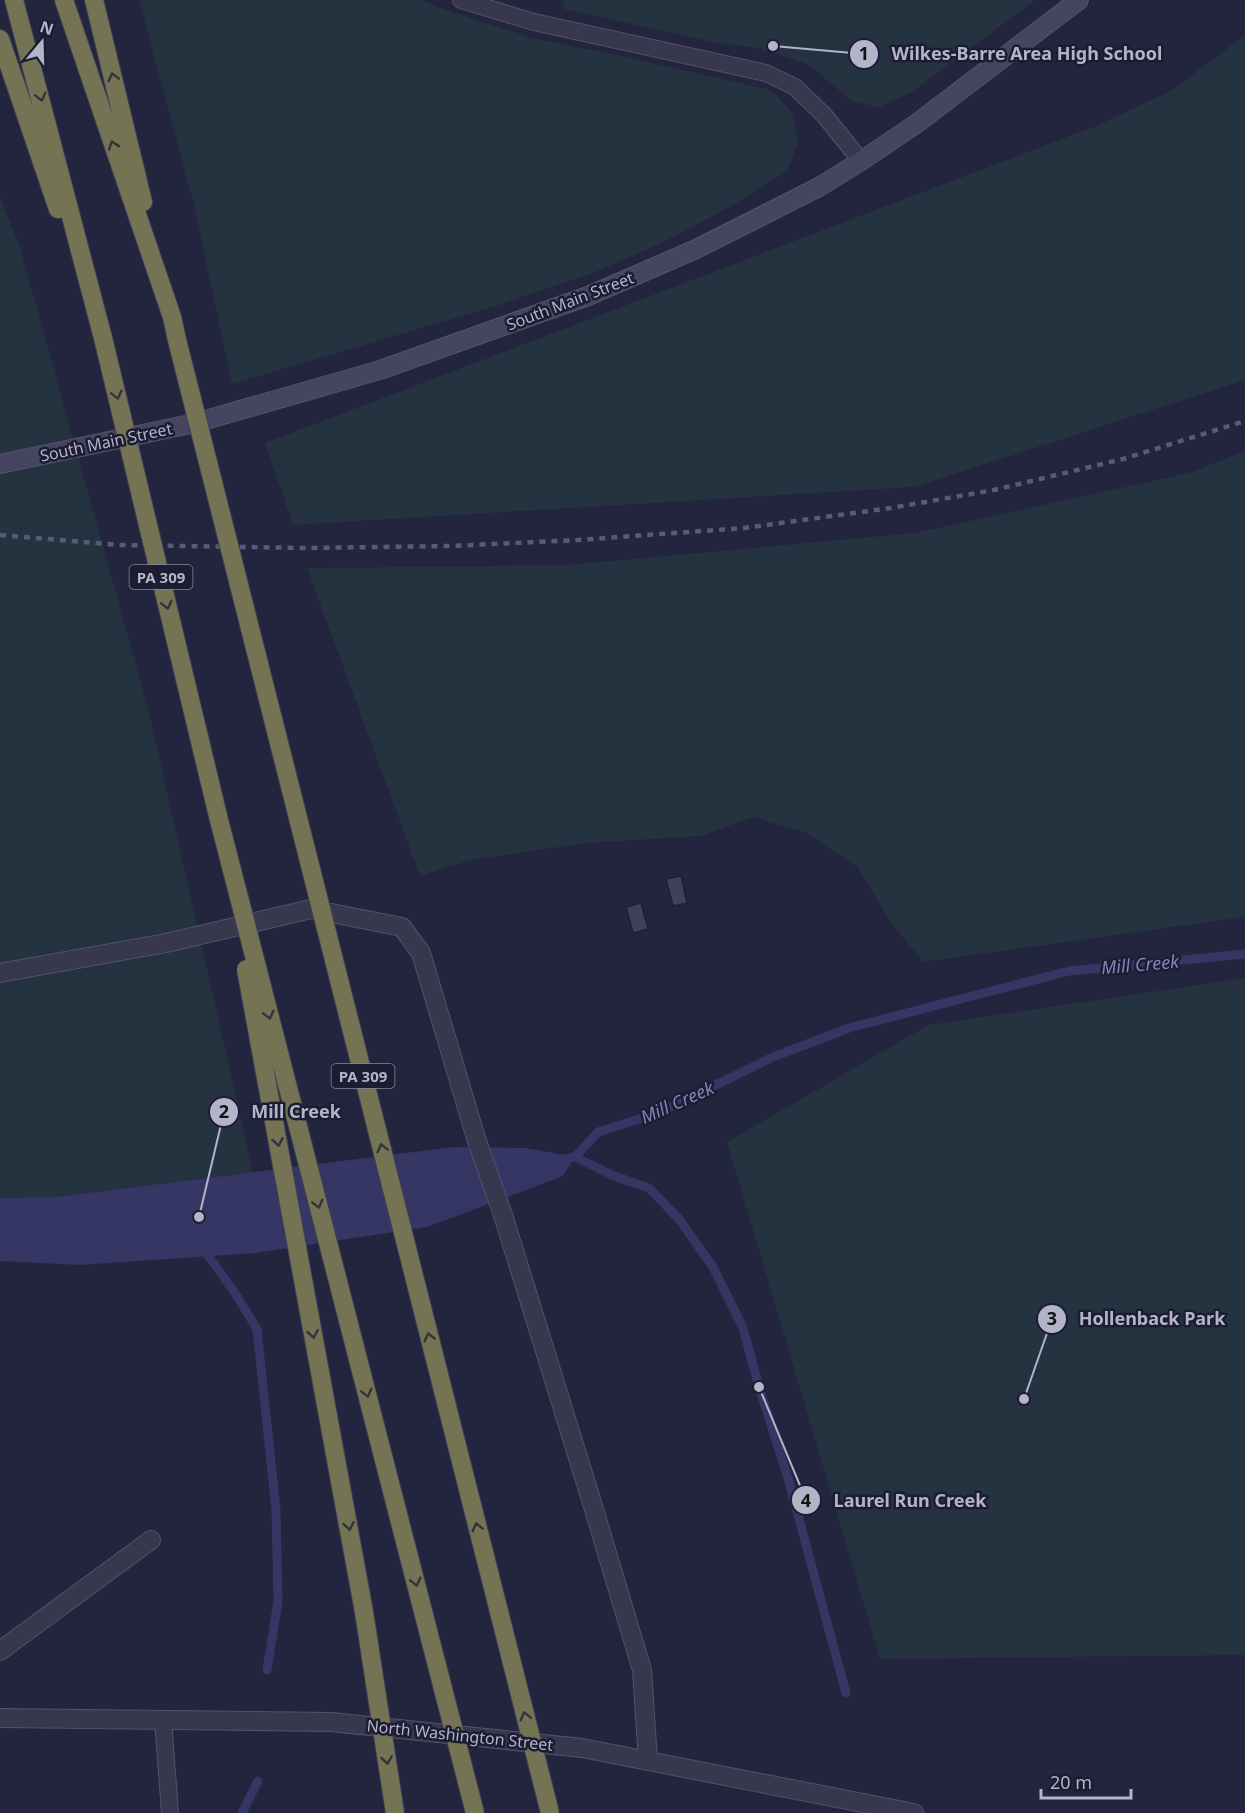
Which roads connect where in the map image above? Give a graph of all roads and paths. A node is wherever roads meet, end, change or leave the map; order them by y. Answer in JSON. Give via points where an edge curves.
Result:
{"nodes":[{"id":1,"x":14,"y":0,"type":"edge"},
{"id":2,"x":64,"y":0,"type":"edge"},
{"id":3,"x":94,"y":0,"type":"edge"},
{"id":4,"x":461,"y":0,"type":"edge"},
{"id":5,"x":1079,"y":0,"type":"edge"},
{"id":6,"x":0,"y":39,"type":"edge"},
{"id":7,"x":861,"y":160,"type":"junction"},
{"id":8,"x":172,"y":317,"type":"junction"},
{"id":9,"x":103,"y":338,"type":"junction"},
{"id":10,"x":0,"y":464,"type":"edge"},
{"id":11,"x":218,"y":816,"type":"junction"},
{"id":12,"x":0,"y":973,"type":"edge"},
{"id":13,"x":151,"y":1540,"type":"dead end"},
{"id":14,"x":0,"y":1651,"type":"edge"},
{"id":15,"x":0,"y":1718,"type":"edge"},
{"id":16,"x":163,"y":1720,"type":"junction"},
{"id":17,"x":648,"y":1761,"type":"junction"},
{"id":18,"x":170,"y":1813,"type":"edge"},
{"id":19,"x":395,"y":1813,"type":"edge"},
{"id":20,"x":475,"y":1813,"type":"edge"},
{"id":21,"x":550,"y":1813,"type":"edge"},
{"id":22,"x":914,"y":1813,"type":"edge"}],
"edges":[{"from":1,"to":9,"type":"highway","number":"PA 309","one_way":true},
{"from":8,"to":2,"type":"highway","number":"PA 309","one_way":true},
{"from":8,"to":3,"type":"highway","one_way":true},
{"from":4,"to":7,"type":"lane","via":[[534,22],[766,73],[795,87]]},
{"from":5,"to":7,"type":"main road","name":"South Main Street","via":[[916,124]]},
{"from":6,"to":9,"type":"highway"},
{"from":7,"to":10,"type":"main road","name":"South Main Street","via":[[819,187],[694,250],[588,296],[456,344],[207,420]]},
{"from":21,"to":8,"type":"highway","number":"PA 309","one_way":true,"bridge":true},
{"from":9,"to":11,"type":"highway","number":"PA 309","one_way":true,"bridge":true},
{"from":11,"to":19,"type":"highway","one_way":true,"bridge":true,"via":[[364,1612]]},
{"from":11,"to":20,"type":"highway","number":"PA 309","one_way":true,"bridge":true},
{"from":12,"to":17,"type":"street","via":[[166,943],[311,909],[402,927],[421,953],[642,1670]]},
{"from":13,"to":14,"type":"street"},
{"from":15,"to":16,"type":"street","name":"North Washington Street"},
{"from":16,"to":17,"type":"street","name":"North Washington Street","via":[[331,1722],[582,1748]]},
{"from":16,"to":18,"type":"lane"},
{"from":17,"to":22,"type":"street","name":"North Washington Street"}]}
